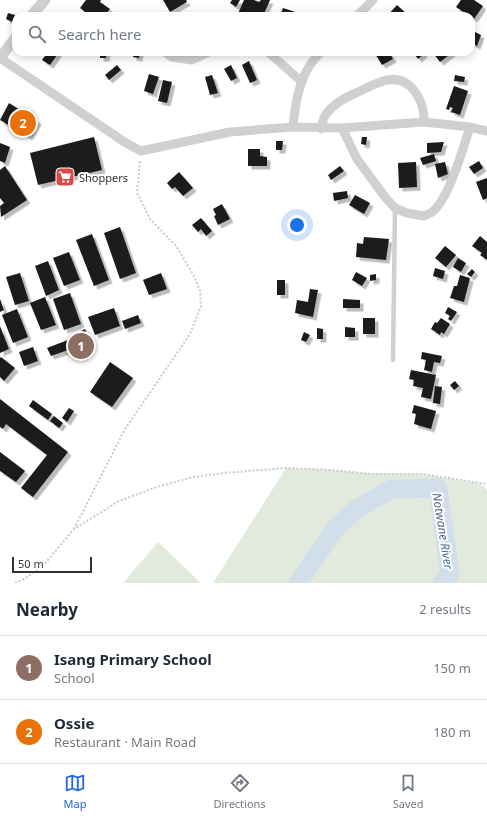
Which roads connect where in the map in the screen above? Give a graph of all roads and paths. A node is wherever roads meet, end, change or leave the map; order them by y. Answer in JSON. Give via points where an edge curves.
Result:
{"nodes":[{"id":1,"x":45,"y":0,"type":"edge"},
{"id":2,"x":372,"y":0,"type":"edge"},
{"id":3,"x":34,"y":12,"type":"edge"},
{"id":4,"x":361,"y":12,"type":"edge"},
{"id":5,"x":12,"y":42,"type":"edge"},
{"id":6,"x":171,"y":56,"type":"edge"},
{"id":7,"x":201,"y":56,"type":"edge"},
{"id":8,"x":273,"y":56,"type":"edge"},
{"id":9,"x":317,"y":56,"type":"edge"},
{"id":10,"x":0,"y":58,"type":"edge"},
{"id":11,"x":302,"y":82,"type":"junction"},
{"id":12,"x":424,"y":122,"type":"junction"},
{"id":13,"x":293,"y":127,"type":"junction"},
{"id":14,"x":470,"y":127,"type":"junction"},
{"id":15,"x":321,"y":128,"type":"junction"},
{"id":16,"x":342,"y":128,"type":"junction"},
{"id":17,"x":487,"y":131,"type":"edge"},
{"id":18,"x":141,"y":151,"type":"junction"},
{"id":19,"x":395,"y":208,"type":"junction"},
{"id":20,"x":393,"y":360,"type":"dead end"},
{"id":21,"x":487,"y":484,"type":"edge"},
{"id":22,"x":74,"y":529,"type":"junction"},
{"id":23,"x":15,"y":583,"type":"edge"}],
"edges":[{"from":1,"to":3,"type":"street"},
{"from":2,"to":4,"type":"street"},
{"from":5,"to":10,"type":"street"},
{"from":6,"to":7,"type":"street","via":[[192,60]]},
{"from":8,"to":11,"type":"street"},
{"from":9,"to":11,"type":"street","via":[[308,67]]},
{"from":10,"to":18,"type":"street"},
{"from":11,"to":13,"type":"street"},
{"from":12,"to":14,"type":"street"},
{"from":12,"to":15,"type":"street","via":[[425,114],[414,90],[398,80],[388,80],[343,99],[330,108],[324,116]]},
{"from":12,"to":16,"type":"street"},
{"from":13,"to":15,"type":"street"},
{"from":13,"to":18,"type":"street","via":[[230,132]]},
{"from":14,"to":17,"type":"street"},
{"from":14,"to":19,"type":"street","via":[[450,184],[433,211],[424,216]]},
{"from":15,"to":16,"type":"street"},
{"from":16,"to":19,"type":"street","via":[[357,159]]},
{"from":18,"to":22,"type":"path","via":[[137,192],[150,219],[176,246],[193,274],[200,291],[201,306],[190,334],[125,429]]},
{"from":19,"to":20,"type":"lane"},
{"from":21,"to":22,"type":"path","via":[[422,474],[372,474],[286,468],[224,473],[193,477],[151,489],[119,501]]},
{"from":22,"to":23,"type":"path","via":[[42,567]]}]}
